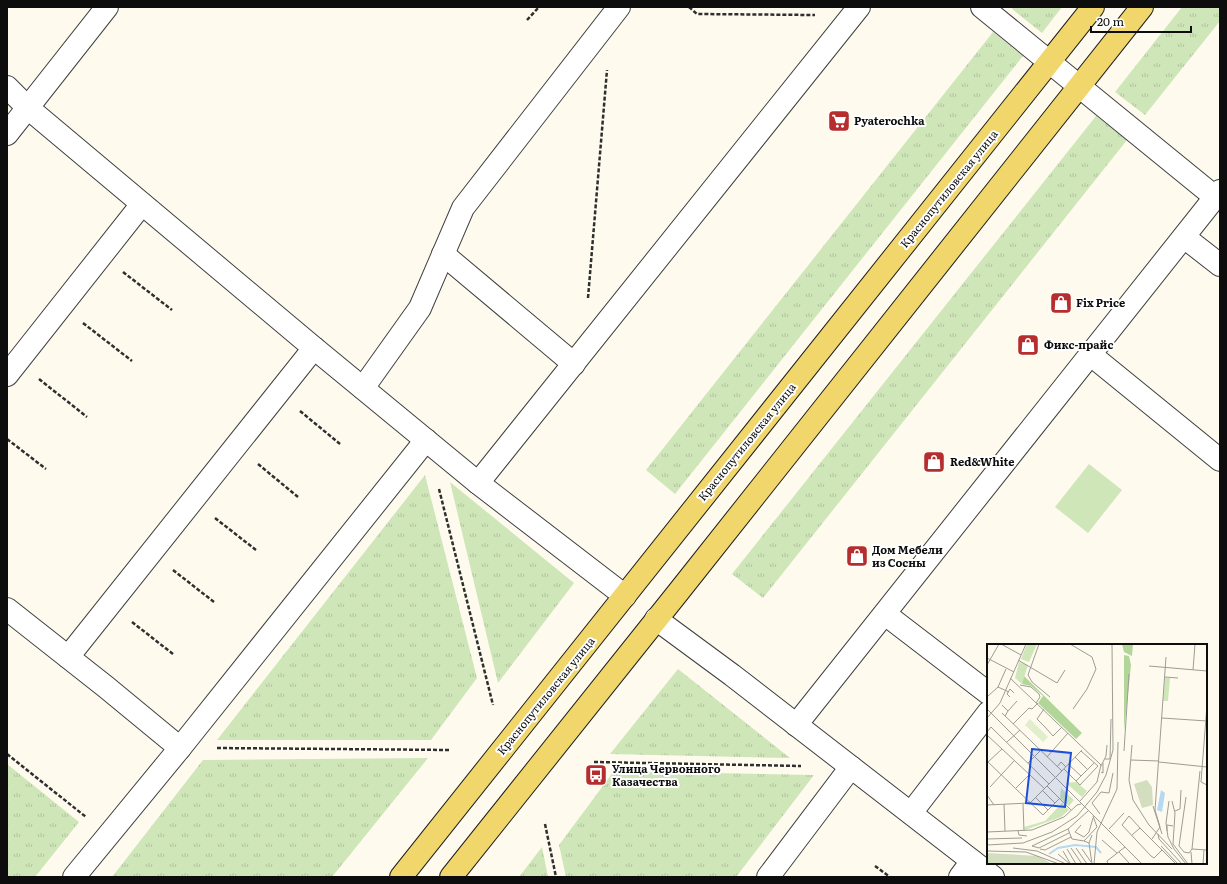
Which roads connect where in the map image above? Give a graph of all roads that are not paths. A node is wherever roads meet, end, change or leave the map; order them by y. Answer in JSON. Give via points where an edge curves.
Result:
{"nodes":[{"id":1,"x":107,"y":7,"type":"edge"},
{"id":2,"x":619,"y":7,"type":"edge"},
{"id":3,"x":982,"y":7,"type":"edge"},
{"id":4,"x":1093,"y":7,"type":"edge"},
{"id":5,"x":1142,"y":7,"type":"edge"},
{"id":6,"x":855,"y":12,"type":"edge"},
{"id":7,"x":1050,"y":62,"type":"junction"},
{"id":8,"x":1079,"y":85,"type":"junction"},
{"id":9,"x":7,"y":87,"type":"edge"},
{"id":10,"x":28,"y":108,"type":"junction"},
{"id":11,"x":7,"y":134,"type":"edge"},
{"id":12,"x":1218,"y":194,"type":"edge"},
{"id":13,"x":142,"y":204,"type":"junction"},
{"id":14,"x":1184,"y":237,"type":"junction"},
{"id":15,"x":443,"y":254,"type":"junction"},
{"id":16,"x":1220,"y":265,"type":"edge"},
{"id":17,"x":314,"y":348,"type":"junction"},
{"id":18,"x":1091,"y":355,"type":"junction"},
{"id":19,"x":574,"y":364,"type":"junction"},
{"id":20,"x":12,"y":368,"type":"edge"},
{"id":21,"x":363,"y":388,"type":"junction"},
{"id":22,"x":426,"y":440,"type":"junction"},
{"id":23,"x":1220,"y":460,"type":"edge"},
{"id":24,"x":478,"y":483,"type":"junction"},
{"id":25,"x":625,"y":596,"type":"junction"},
{"id":26,"x":7,"y":609,"type":"edge"},
{"id":27,"x":885,"y":614,"type":"junction"},
{"id":28,"x":656,"y":619,"type":"junction"},
{"id":29,"x":68,"y":657,"type":"junction"},
{"id":30,"x":987,"y":692,"type":"edge"},
{"id":31,"x":987,"y":714,"type":"edge"},
{"id":32,"x":796,"y":725,"type":"junction"},
{"id":33,"x":180,"y":748,"type":"junction"},
{"id":34,"x":851,"y":767,"type":"junction"},
{"id":35,"x":911,"y":813,"type":"junction"},
{"id":36,"x":966,"y":869,"type":"edge"},
{"id":37,"x":74,"y":877,"type":"edge"},
{"id":38,"x":401,"y":877,"type":"edge"},
{"id":39,"x":451,"y":877,"type":"edge"},
{"id":40,"x":768,"y":877,"type":"edge"},
{"id":41,"x":993,"y":877,"type":"edge"}],
"edges":[{"from":1,"to":10,"type":"lane"},
{"from":2,"to":15,"type":"lane","via":[[463,208]]},
{"from":3,"to":7,"type":"lane"},
{"from":4,"to":7,"type":"main road","name":"Краснопутиловская улица"},
{"from":5,"to":8,"type":"main road"},
{"from":6,"to":19,"type":"lane"},
{"from":7,"to":8,"type":"lane"},
{"from":7,"to":25,"type":"main road","name":"Краснопутиловская улица"},
{"from":8,"to":12,"type":"lane"},
{"from":8,"to":28,"type":"main road"},
{"from":9,"to":10,"type":"lane"},
{"from":10,"to":11,"type":"lane"},
{"from":10,"to":13,"type":"lane"},
{"from":12,"to":14,"type":"lane"},
{"from":13,"to":17,"type":"lane"},
{"from":13,"to":20,"type":"lane"},
{"from":14,"to":16,"type":"lane"},
{"from":14,"to":18,"type":"lane"},
{"from":15,"to":19,"type":"lane"},
{"from":15,"to":21,"type":"lane","via":[[420,308]]},
{"from":17,"to":21,"type":"lane"},
{"from":17,"to":29,"type":"lane"},
{"from":18,"to":23,"type":"lane"},
{"from":18,"to":27,"type":"lane"},
{"from":19,"to":24,"type":"lane"},
{"from":21,"to":22,"type":"lane"},
{"from":22,"to":24,"type":"lane"},
{"from":22,"to":33,"type":"lane"},
{"from":24,"to":25,"type":"lane"},
{"from":25,"to":38,"type":"main road","name":"Краснопутиловская улица"},
{"from":26,"to":29,"type":"lane"},
{"from":27,"to":30,"type":"lane"},
{"from":27,"to":32,"type":"lane"},
{"from":28,"to":32,"type":"lane"},
{"from":28,"to":39,"type":"main road"},
{"from":29,"to":33,"type":"lane"},
{"from":31,"to":35,"type":"lane"},
{"from":32,"to":34,"type":"lane"},
{"from":33,"to":37,"type":"lane"},
{"from":34,"to":35,"type":"lane"},
{"from":34,"to":40,"type":"lane"},
{"from":35,"to":36,"type":"lane"},
{"from":36,"to":41,"type":"lane"}]}
